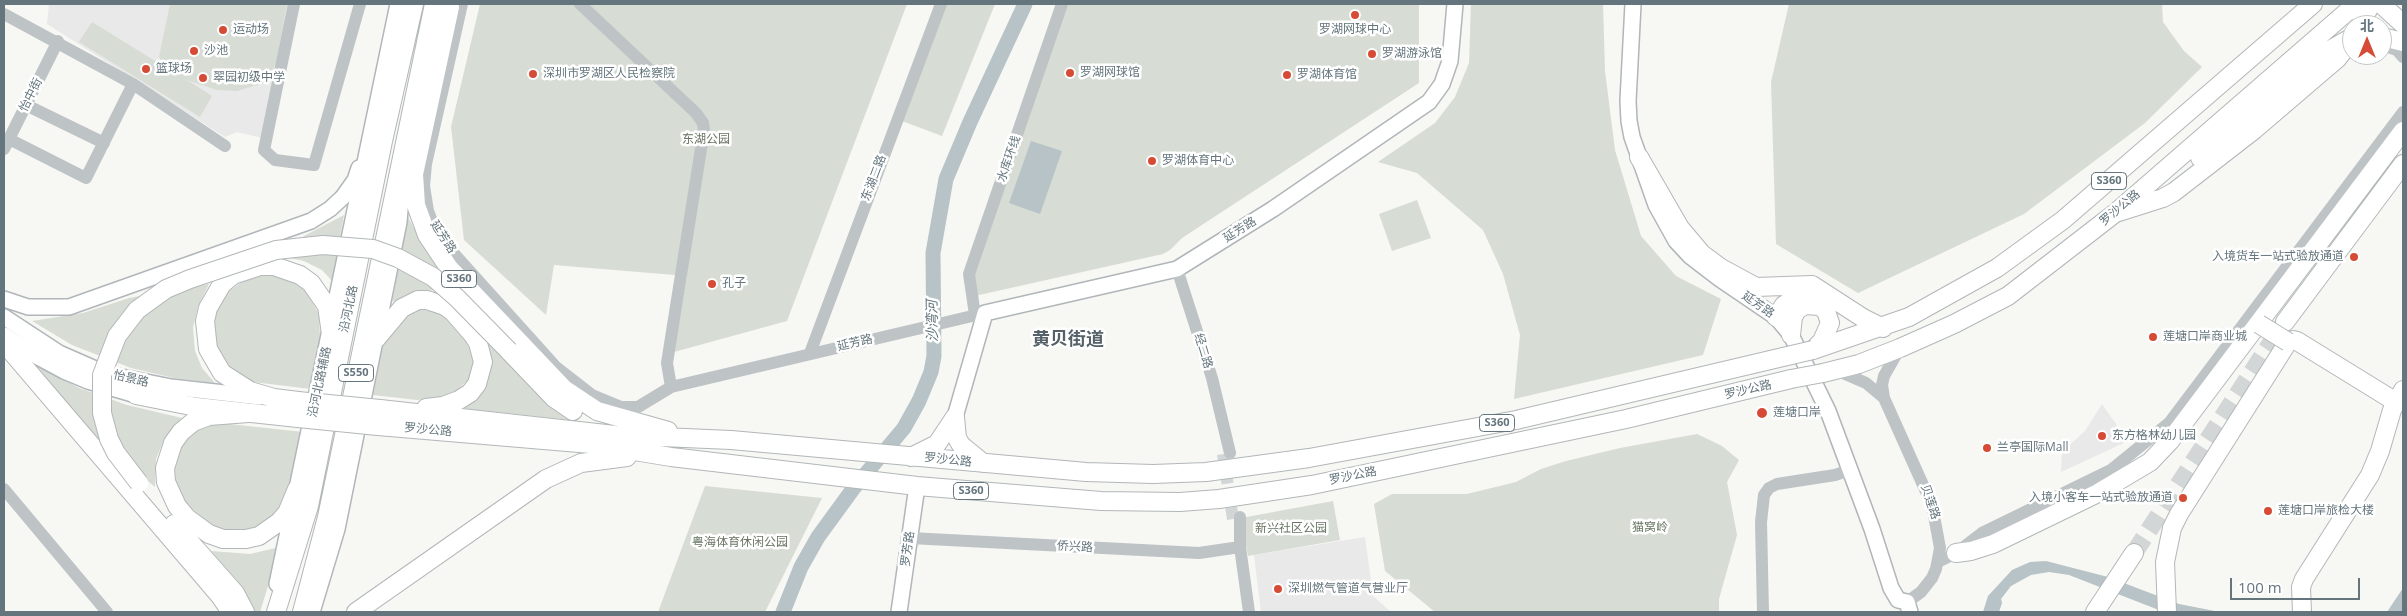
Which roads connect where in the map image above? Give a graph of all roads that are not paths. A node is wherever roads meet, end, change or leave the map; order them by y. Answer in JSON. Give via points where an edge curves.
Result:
{"nodes":[{"id":1,"x":294,"y":4,"type":"edge"},
{"id":2,"x":360,"y":4,"type":"edge"},
{"id":3,"x":398,"y":4,"type":"edge"},
{"id":4,"x":414,"y":4,"type":"edge"},
{"id":5,"x":580,"y":4,"type":"edge"},
{"id":6,"x":941,"y":4,"type":"edge"},
{"id":7,"x":1062,"y":4,"type":"edge"},
{"id":8,"x":1455,"y":4,"type":"edge"},
{"id":9,"x":1633,"y":4,"type":"edge"},
{"id":10,"x":2312,"y":4,"type":"edge"},
{"id":11,"x":2356,"y":4,"type":"edge"},
{"id":12,"x":2381,"y":4,"type":"edge"},
{"id":13,"x":450,"y":5,"type":"edge"},
{"id":14,"x":4,"y":14,"type":"edge"},
{"id":15,"x":2403,"y":24,"type":"edge"},
{"id":16,"x":58,"y":41,"type":"junction"},
{"id":17,"x":2342,"y":43,"type":"edge"},
{"id":18,"x":2392,"y":49,"type":"edge"},
{"id":19,"x":2342,"y":57,"type":"edge"},
{"id":20,"x":2403,"y":57,"type":"edge"},
{"id":21,"x":133,"y":84,"type":"junction"},
{"id":22,"x":26,"y":105,"type":"junction"},
{"id":23,"x":2403,"y":112,"type":"edge"},
{"id":24,"x":373,"y":129,"type":"junction"},
{"id":25,"x":2403,"y":131,"type":"edge"},
{"id":26,"x":407,"y":132,"type":"junction"},
{"id":27,"x":104,"y":143,"type":"junction"},
{"id":28,"x":6,"y":144,"type":"edge"},
{"id":29,"x":225,"y":146,"type":"dead end"},
{"id":30,"x":1639,"y":158,"type":"junction"},
{"id":31,"x":2403,"y":164,"type":"edge"},
{"id":32,"x":375,"y":180,"type":"junction"},
{"id":33,"x":2143,"y":205,"type":"junction"},
{"id":34,"x":2114,"y":214,"type":"junction"},
{"id":35,"x":346,"y":256,"type":"junction"},
{"id":36,"x":1177,"y":269,"type":"junction"},
{"id":37,"x":4,"y":299,"type":"edge"},
{"id":38,"x":974,"y":316,"type":"junction"},
{"id":39,"x":4,"y":317,"type":"edge"},
{"id":40,"x":1776,"y":318,"type":"junction"},
{"id":41,"x":2285,"y":322,"type":"tunnel mouth"},
{"id":42,"x":2259,"y":324,"type":"junction"},
{"id":43,"x":1883,"y":328,"type":"junction"},
{"id":44,"x":331,"y":334,"type":"junction"},
{"id":45,"x":4,"y":335,"type":"edge"},
{"id":46,"x":1791,"y":335,"type":"junction"},
{"id":47,"x":376,"y":339,"type":"junction"},
{"id":48,"x":2288,"y":342,"type":"junction"},
{"id":49,"x":4,"y":344,"type":"edge"},
{"id":50,"x":1900,"y":348,"type":"junction"},
{"id":51,"x":1813,"y":350,"type":"junction"},
{"id":52,"x":810,"y":353,"type":"junction"},
{"id":53,"x":1830,"y":372,"type":"junction"},
{"id":54,"x":670,"y":387,"type":"junction"},
{"id":55,"x":136,"y":395,"type":"junction"},
{"id":56,"x":2400,"y":396,"type":"edge"},
{"id":57,"x":274,"y":398,"type":"junction"},
{"id":58,"x":1884,"y":398,"type":"junction"},
{"id":59,"x":298,"y":410,"type":"junction"},
{"id":60,"x":403,"y":410,"type":"junction"},
{"id":61,"x":248,"y":413,"type":"junction"},
{"id":62,"x":379,"y":417,"type":"junction"},
{"id":63,"x":955,"y":417,"type":"junction"},
{"id":64,"x":690,"y":437,"type":"junction"},
{"id":65,"x":1226,"y":454,"type":"tunnel mouth"},
{"id":66,"x":671,"y":457,"type":"junction"},
{"id":67,"x":911,"y":457,"type":"junction"},
{"id":68,"x":984,"y":464,"type":"junction"},
{"id":69,"x":1850,"y":470,"type":"junction"},
{"id":70,"x":912,"y":485,"type":"junction"},
{"id":71,"x":4,"y":489,"type":"edge"},
{"id":72,"x":296,"y":489,"type":"junction"},
{"id":73,"x":1236,"y":518,"type":"tunnel mouth"},
{"id":74,"x":910,"y":538,"type":"junction"},
{"id":75,"x":1240,"y":546,"type":"junction"},
{"id":76,"x":1956,"y":553,"type":"junction"},
{"id":77,"x":2134,"y":553,"type":"tunnel mouth"},
{"id":78,"x":1938,"y":562,"type":"junction"},
{"id":79,"x":1909,"y":607,"type":"edge"},
{"id":80,"x":108,"y":612,"type":"edge"},
{"id":81,"x":231,"y":612,"type":"edge"},
{"id":82,"x":245,"y":612,"type":"edge"},
{"id":83,"x":271,"y":612,"type":"edge"},
{"id":84,"x":276,"y":612,"type":"edge"},
{"id":85,"x":302,"y":612,"type":"edge"},
{"id":86,"x":312,"y":612,"type":"edge"},
{"id":87,"x":356,"y":612,"type":"edge"},
{"id":88,"x":899,"y":612,"type":"edge"},
{"id":89,"x":1249,"y":612,"type":"edge"},
{"id":90,"x":1763,"y":612,"type":"edge"},
{"id":91,"x":2094,"y":612,"type":"edge"},
{"id":92,"x":2167,"y":612,"type":"edge"},
{"id":93,"x":2302,"y":612,"type":"edge"}],
"edges":[{"from":1,"to":2,"type":"street","via":[[264,150],[275,160],[314,165]]},
{"from":3,"to":24,"type":"main road","name":"沿河北路辅路"},
{"from":4,"to":32,"type":"highway","name":"沿河北路","number":"S550"},
{"from":5,"to":54,"type":"street","via":[[703,123],[668,363]]},
{"from":6,"to":52,"type":"street","name":"东湖二路"},
{"from":7,"to":38,"type":"street","name":"水库环线","via":[[969,274]]},
{"from":8,"to":36,"type":"main road","name":"延芳路","via":[[1450,60],[1442,84],[1429,102],[1273,209]]},
{"from":9,"to":30,"type":"main road","name":"延芳路","via":[[1628,100],[1632,138]]},
{"from":10,"to":43,"type":"highway","number":"S360","via":[[2049,231],[1968,286]]},
{"from":11,"to":34,"type":"highway","name":"罗沙公路","number":"S360"},
{"from":12,"to":15,"type":"highway"},
{"from":13,"to":26,"type":"highway","name":"沿河北路","via":[[414,99]]},
{"from":13,"to":54,"type":"street","name":"延芳路","via":[[426,164],[425,199],[433,224],[454,254],[556,367],[581,388],[602,400],[632,408],[642,406]]},
{"from":13,"to":64,"type":"highway","number":"S360","via":[[414,174],[420,220],[434,246],[449,268],[564,389],[597,410]]},
{"from":14,"to":16,"type":"street"},
{"from":16,"to":21,"type":"street"},
{"from":16,"to":22,"type":"street","name":"怡中街"},
{"from":17,"to":33,"type":"highway","via":[[2321,56]]},
{"from":18,"to":20,"type":"street"},
{"from":19,"to":33,"type":"highway","via":[[2174,192]]},
{"from":21,"to":27,"type":"street"},
{"from":21,"to":29,"type":"street"},
{"from":22,"to":27,"type":"street"},
{"from":22,"to":28,"type":"street","name":"怡中街"},
{"from":23,"to":76,"type":"street","via":[[2169,423],[2111,470],[1982,533]]},
{"from":24,"to":35,"type":"main road","name":"沿河北路辅路"},
{"from":24,"to":37,"type":"main road","via":[[355,180],[343,197],[311,221],[68,306],[28,306]]},
{"from":25,"to":42,"type":"highway"},
{"from":26,"to":47,"type":"main road","via":[[399,222]]},
{"from":26,"to":85,"type":"highway","name":"沿河北路","number":"S550","via":[[327,518]]},
{"from":27,"to":28,"type":"street","via":[[86,178]]},
{"from":30,"to":40,"type":"main road","name":"延芳路","via":[[1656,205],[1676,241],[1707,270]]},
{"from":30,"to":43,"type":"highway","via":[[1680,228],[1702,254],[1720,268],[1756,287],[1812,285]]},
{"from":31,"to":41,"type":"highway"},
{"from":32,"to":35,"type":"highway"},
{"from":32,"to":84,"type":"highway","name":"沿河北路","number":"S550","via":[[309,506]]},
{"from":33,"to":34,"type":"highway"},
{"from":34,"to":50,"type":"highway","name":"罗沙公路","number":"S360","via":[[2008,296]]},
{"from":35,"to":44,"type":"main road","name":"沿河北路辅路"},
{"from":36,"to":38,"type":"main road","name":"延芳路"},
{"from":36,"to":65,"type":"street","name":"经二路","via":[[1214,387]]},
{"from":38,"to":52,"type":"street","name":"延芳路"},
{"from":38,"to":63,"type":"main road"},
{"from":39,"to":57,"type":"main road","name":"怡景路","via":[[58,353],[107,374],[180,388]]},
{"from":40,"to":43,"type":"highway","via":[[1784,304],[1805,296],[1819,300],[1858,325]]},
{"from":40,"to":46,"type":"main road","name":"延芳路"},
{"from":42,"to":48,"type":"highway","bridge":true},
{"from":42,"to":76,"type":"highway","via":[[2170,441],[2150,462],[2125,478],[1993,544]]},
{"from":43,"to":51,"type":"highway","number":"S360"},
{"from":44,"to":57,"type":"highway","name":"罗沙公路","via":[[324,300],[312,283],[300,275],[274,266],[260,266],[246,269],[222,284],[208,308],[205,321],[208,349],[222,373],[233,382]]},
{"from":44,"to":72,"type":"main road","name":"沿河北路辅路"},
{"from":45,"to":55,"type":"main road","name":"怡景路","via":[[64,371]]},
{"from":46,"to":51,"type":"highway","via":[[1797,310],[1805,305],[1820,306],[1826,311],[1830,323],[1822,341]]},
{"from":46,"to":69,"type":"main road","name":"延芳路","via":[[1828,411]]},
{"from":47,"to":60,"type":"highway","via":[[402,308],[418,300],[427,300],[453,312],[478,343],[483,362],[470,393],[443,406]]},
{"from":47,"to":86,"type":"main road","via":[[337,529]]},
{"from":48,"to":56,"type":"highway","via":[[2297,341]]},
{"from":48,"to":92,"type":"highway","via":[[2172,528],[2165,562]]},
{"from":49,"to":81,"type":"highway"},
{"from":50,"to":53,"type":"highway","name":"罗沙公路","number":"S360"},
{"from":50,"to":58,"type":"street","name":"贝莲路","via":[[1884,376]]},
{"from":51,"to":68,"type":"highway","name":"罗沙公路","number":"S360","bridge":true,"via":[[1516,420],[1260,466],[1153,474]]},
{"from":52,"to":54,"type":"street","name":"延芳路"},
{"from":53,"to":58,"type":"street","name":"贝莲路","via":[[1866,382]]},
{"from":53,"to":70,"type":"highway","name":"罗沙公路","number":"S360","bridge":true,"via":[[1510,445],[1219,500],[1139,503]]},
{"from":55,"to":59,"type":"highway"},
{"from":55,"to":61,"type":"highway","name":"罗沙公路"},
{"from":56,"to":93,"type":"highway","via":[[2370,475],[2304,579],[2301,587]]},
{"from":57,"to":59,"type":"highway","name":"罗沙公路"},
{"from":58,"to":78,"type":"street","name":"贝莲路","via":[[1932,505],[1939,534]]},
{"from":59,"to":61,"type":"highway","name":"罗沙公路"},
{"from":59,"to":62,"type":"highway","name":"罗沙公路","bridge":true},
{"from":60,"to":62,"type":"highway","name":"罗沙公路"},
{"from":60,"to":64,"type":"highway","name":"罗沙公路","via":[[614,435]]},
{"from":61,"to":72,"type":"highway","via":[[209,416],[193,422],[181,432],[173,443],[165,468],[166,482],[177,506],[209,534],[223,539],[246,539],[259,536],[279,522],[287,513]]},
{"from":62,"to":66,"type":"highway","name":"罗沙公路","number":"S360"},
{"from":63,"to":67,"type":"highway","via":[[937,444]]},
{"from":63,"to":68,"type":"highway","via":[[961,445]]},
{"from":64,"to":67,"type":"highway","name":"罗沙公路","number":"S360"},
{"from":64,"to":82,"type":"highway","bridge":true,"via":[[611,425],[584,416],[554,398],[457,298],[432,277],[398,258],[373,249],[323,245],[284,249],[190,279],[166,289],[137,310],[117,336],[102,375],[102,413],[116,453],[234,593]]},
{"from":66,"to":70,"type":"highway","name":"罗沙公路","number":"S360"},
{"from":66,"to":87,"type":"highway","via":[[597,460],[565,469]]},
{"from":67,"to":68,"type":"highway","name":"罗沙公路","number":"S360"},
{"from":69,"to":79,"type":"main road","name":"延芳路","via":[[1891,588],[1898,600]]},
{"from":69,"to":90,"type":"street","via":[[1778,484],[1764,495],[1761,522]]},
{"from":70,"to":74,"type":"main road","name":"罗芳路"},
{"from":71,"to":80,"type":"street"},
{"from":72,"to":83,"type":"main road","name":"沿河北路辅路"},
{"from":73,"to":75,"type":"street"},
{"from":74,"to":75,"type":"street","name":"侨兴路","via":[[1199,553]]},
{"from":74,"to":88,"type":"main road","name":"罗芳路"},
{"from":75,"to":89,"type":"street"},
{"from":76,"to":78,"type":"street"},
{"from":77,"to":91,"type":"highway"},
{"from":78,"to":79,"type":"street","name":"贝莲路","via":[[1932,578]]}]}
